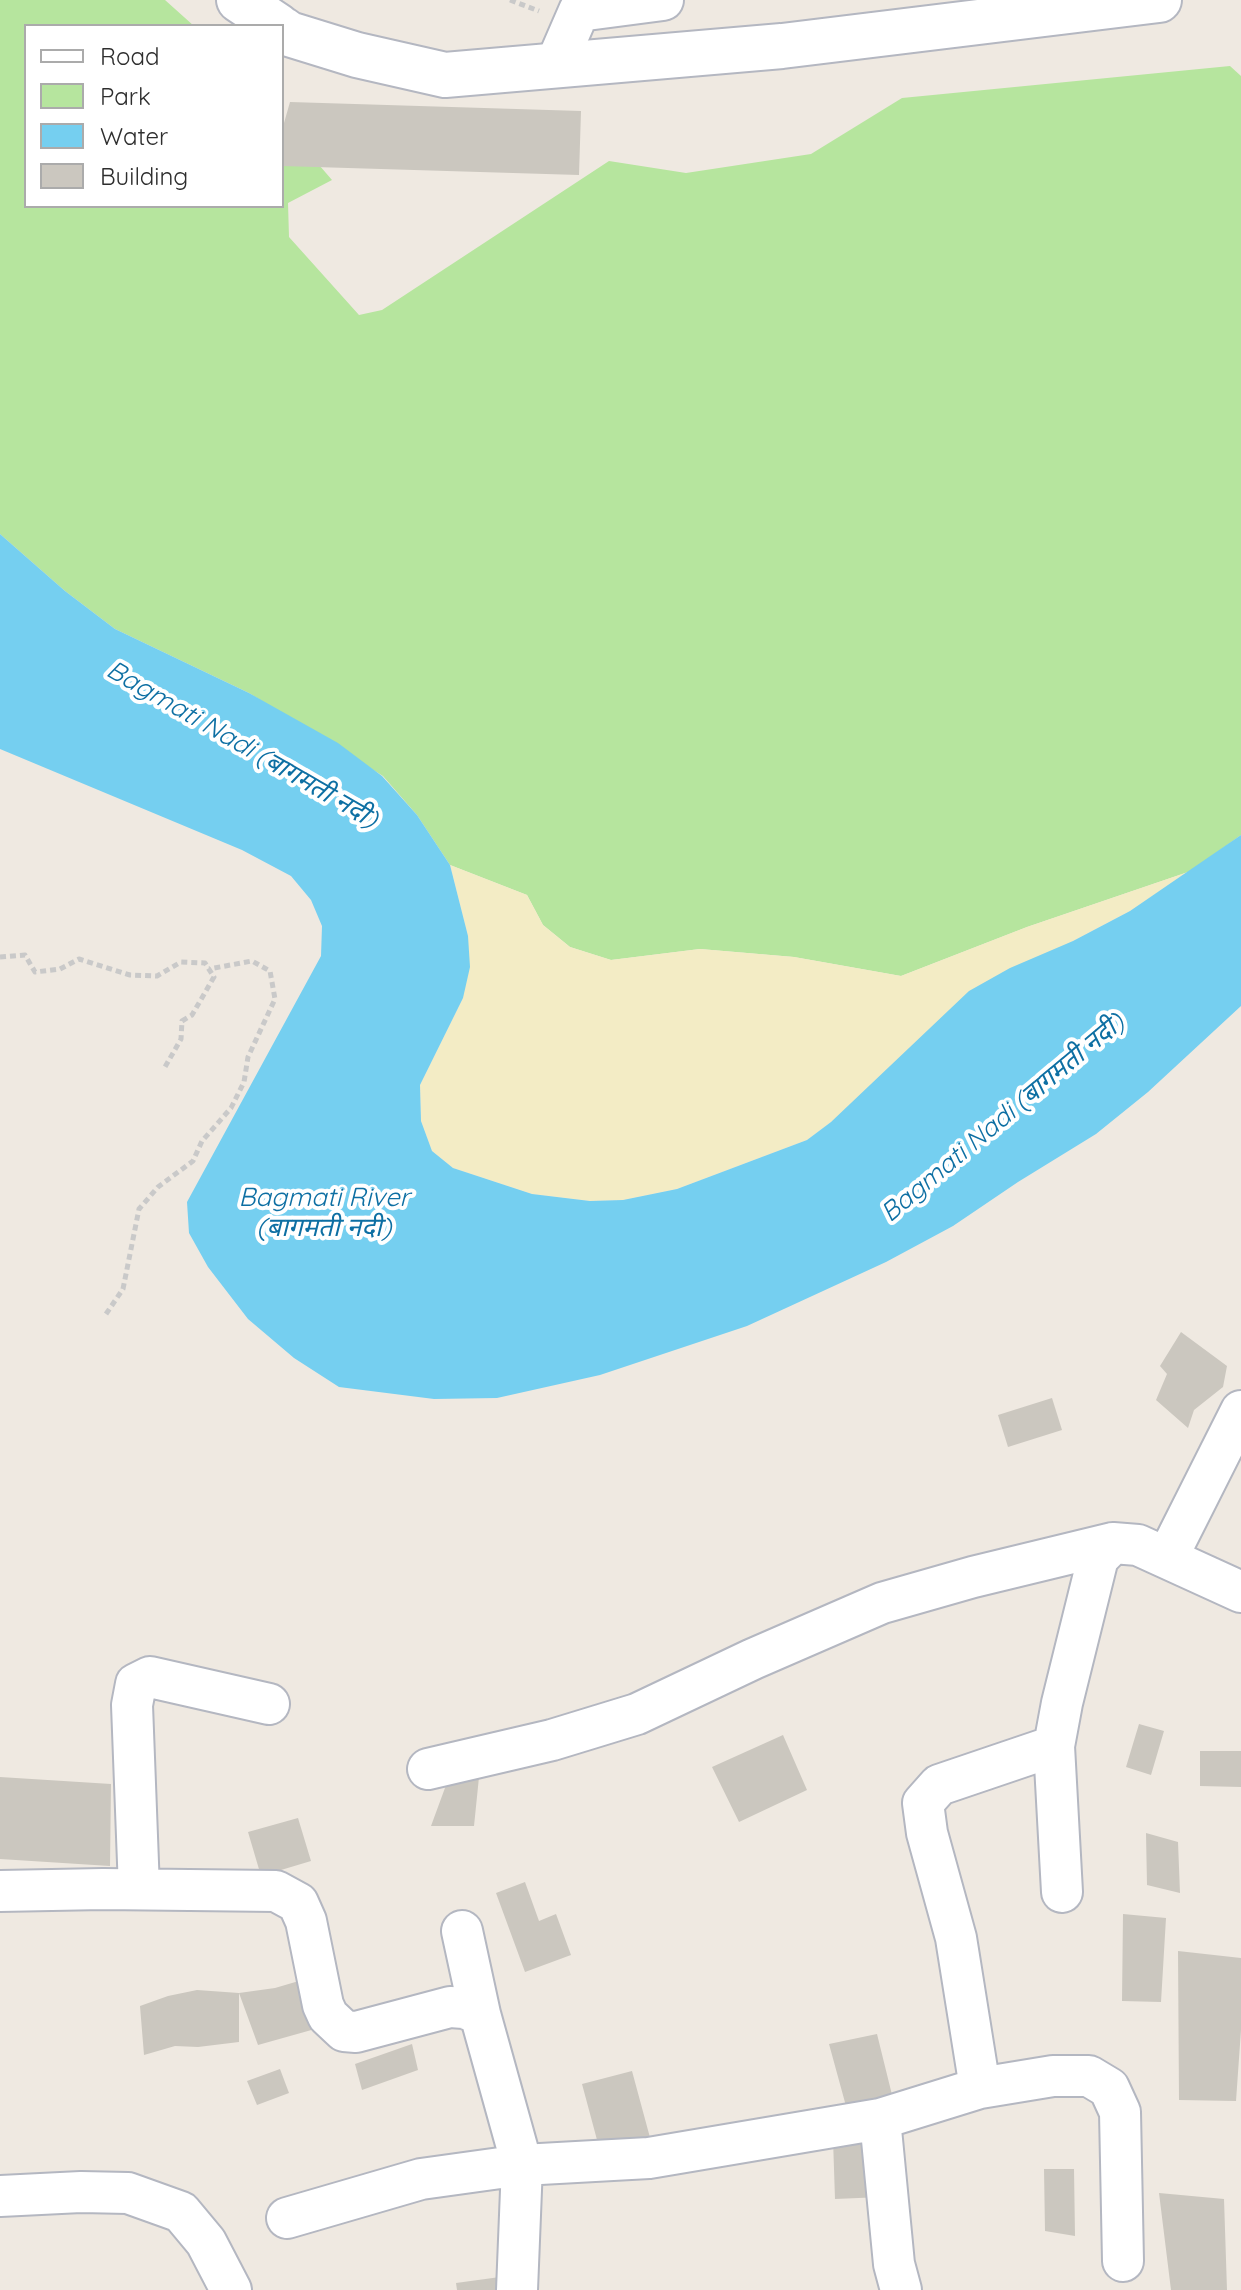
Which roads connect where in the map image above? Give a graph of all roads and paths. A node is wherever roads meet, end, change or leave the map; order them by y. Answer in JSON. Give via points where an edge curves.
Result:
{"nodes":[{"id":1,"x":239,"y":0,"type":"edge"},
{"id":2,"x":663,"y":0,"type":"edge"},
{"id":3,"x":1159,"y":0,"type":"edge"},
{"id":4,"x":274,"y":24,"type":"edge"},
{"id":5,"x":284,"y":31,"type":"edge"},
{"id":6,"x":556,"y":64,"type":"junction"},
{"id":7,"x":0,"y":957,"type":"edge"},
{"id":8,"x":209,"y":969,"type":"junction"},
{"id":9,"x":165,"y":1067,"type":"dead end"},
{"id":10,"x":106,"y":1314,"type":"dead end"},
{"id":11,"x":1241,"y":1411,"type":"edge"},
{"id":12,"x":1113,"y":1543,"type":"junction"},
{"id":13,"x":1167,"y":1558,"type":"junction"},
{"id":14,"x":1241,"y":1592,"type":"edge"},
{"id":15,"x":269,"y":1704,"type":"dead end"},
{"id":16,"x":1054,"y":1746,"type":"junction"},
{"id":17,"x":428,"y":1769,"type":"dead end"},
{"id":18,"x":139,"y":1889,"type":"junction"},
{"id":19,"x":0,"y":1891,"type":"edge"},
{"id":20,"x":1062,"y":1892,"type":"dead end"},
{"id":21,"x":462,"y":1931,"type":"dead end"},
{"id":22,"x":480,"y":2014,"type":"junction"},
{"id":23,"x":980,"y":2088,"type":"junction"},
{"id":24,"x":880,"y":2119,"type":"junction"},
{"id":25,"x":522,"y":2165,"type":"junction"},
{"id":26,"x":0,"y":2196,"type":"edge"},
{"id":27,"x":287,"y":2218,"type":"dead end"},
{"id":28,"x":1123,"y":2261,"type":"dead end"},
{"id":29,"x":231,"y":2290,"type":"edge"},
{"id":30,"x":517,"y":2290,"type":"edge"},
{"id":31,"x":901,"y":2290,"type":"edge"}],
"edges":[{"from":1,"to":4,"type":"main road"},
{"from":2,"to":6,"type":"street","via":[[579,11]]},
{"from":3,"to":6,"type":"main road","via":[[782,46]]},
{"from":5,"to":6,"type":"main road","via":[[357,55],[445,75]]},
{"from":7,"to":8,"type":"path","via":[[25,955],[35,972],[60,969],[79,959],[130,975],[157,976],[181,962],[205,963]]},
{"from":8,"to":9,"type":"path","via":[[214,977],[192,1015],[182,1021],[181,1039]]},
{"from":8,"to":10,"type":"path","via":[[252,961],[270,971],[275,999],[231,1108],[202,1141],[193,1161],[139,1209],[123,1289]]},
{"from":11,"to":13,"type":"street"},
{"from":12,"to":13,"type":"street","via":[[1138,1545]]},
{"from":12,"to":16,"type":"street","via":[[1098,1558]]},
{"from":12,"to":17,"type":"street","via":[[882,1603],[637,1714]]},
{"from":13,"to":14,"type":"street"},
{"from":15,"to":18,"type":"street","via":[[150,1677],[136,1684],[132,1705]]},
{"from":16,"to":20,"type":"street"},
{"from":16,"to":23,"type":"street","via":[[939,1785],[923,1803],[956,1938]]},
{"from":18,"to":19,"type":"street"},
{"from":18,"to":22,"type":"street","via":[[276,1891],[298,1903],[323,2005],[344,2031],[450,2007]]},
{"from":21,"to":22,"type":"street"},
{"from":22,"to":25,"type":"street"},
{"from":23,"to":24,"type":"street"},
{"from":23,"to":28,"type":"street","via":[[1089,2076],[1109,2088],[1120,2112]]},
{"from":24,"to":25,"type":"street","via":[[649,2158]]},
{"from":24,"to":31,"type":"street"},
{"from":25,"to":27,"type":"street","via":[[421,2179]]},
{"from":25,"to":30,"type":"street"},
{"from":26,"to":29,"type":"street","via":[[128,2193],[181,2212],[206,2242]]}]}
